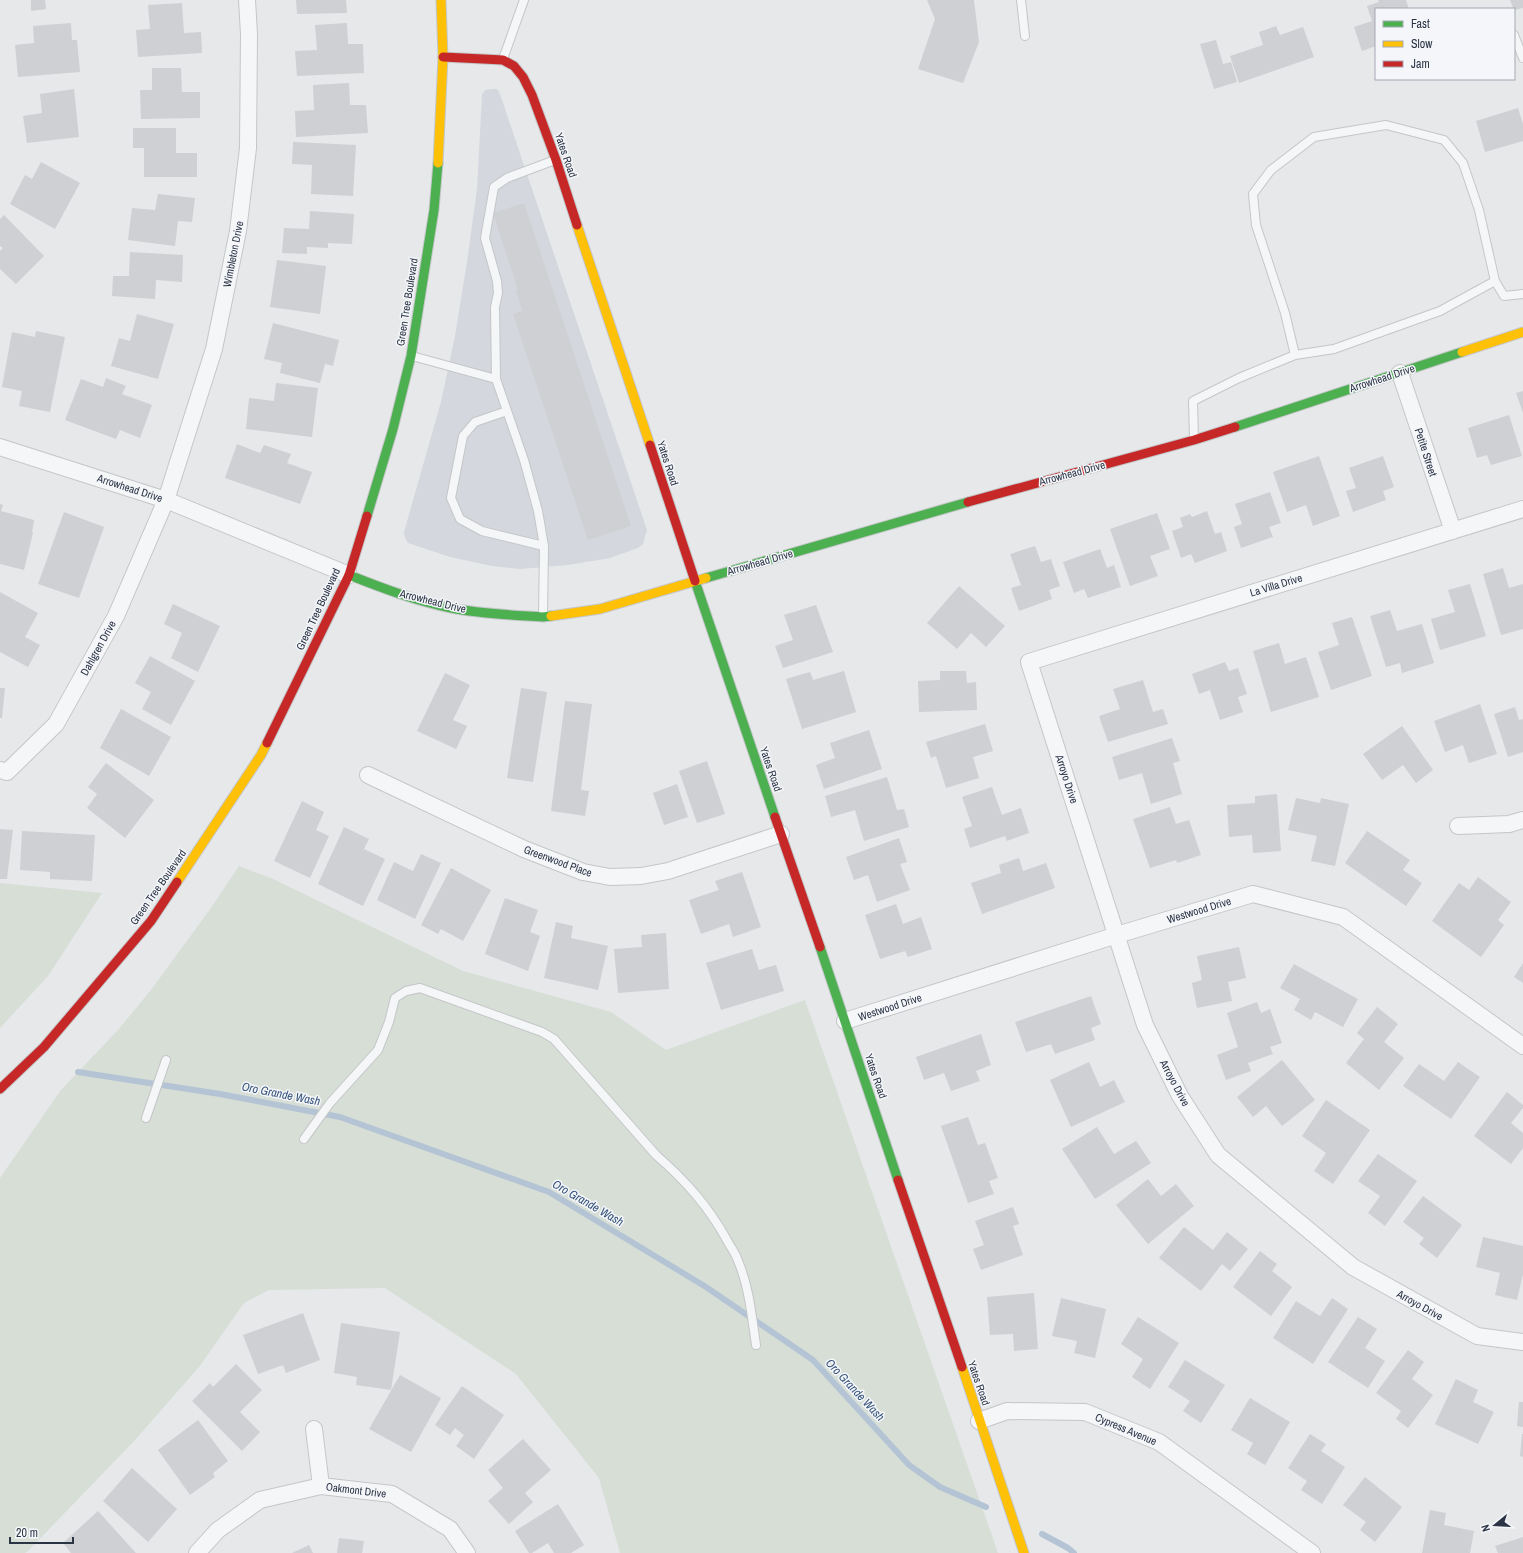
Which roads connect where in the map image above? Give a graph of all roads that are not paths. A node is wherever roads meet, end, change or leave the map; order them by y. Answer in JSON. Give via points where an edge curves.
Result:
{"nodes":[{"id":1,"x":247,"y":0,"type":"edge"},
{"id":2,"x":441,"y":0,"type":"edge"},
{"id":3,"x":524,"y":0,"type":"edge"},
{"id":4,"x":1021,"y":0,"type":"edge"},
{"id":5,"x":1025,"y":36,"type":"dead end"},
{"id":6,"x":1515,"y":38,"type":"edge"},
{"id":7,"x":443,"y":57,"type":"junction"},
{"id":8,"x":1523,"y":58,"type":"edge"},
{"id":9,"x":503,"y":60,"type":"junction"},
{"id":10,"x":556,"y":160,"type":"junction"},
{"id":11,"x":1495,"y":281,"type":"junction"},
{"id":12,"x":1523,"y":294,"type":"edge"},
{"id":13,"x":1523,"y":332,"type":"edge"},
{"id":14,"x":1294,"y":355,"type":"junction"},
{"id":15,"x":411,"y":356,"type":"junction"},
{"id":16,"x":1400,"y":373,"type":"junction"},
{"id":17,"x":496,"y":379,"type":"junction"},
{"id":18,"x":508,"y":411,"type":"junction"},
{"id":19,"x":1194,"y":440,"type":"junction"},
{"id":20,"x":0,"y":447,"type":"edge"},
{"id":21,"x":166,"y":500,"type":"junction"},
{"id":22,"x":1523,"y":509,"type":"edge"},
{"id":23,"x":1453,"y":531,"type":"junction"},
{"id":24,"x":544,"y":546,"type":"junction"},
{"id":25,"x":349,"y":576,"type":"junction"},
{"id":26,"x":695,"y":581,"type":"junction"},
{"id":27,"x":543,"y":617,"type":"junction"},
{"id":28,"x":1029,"y":662,"type":"joint"},
{"id":29,"x":0,"y":770,"type":"edge"},
{"id":30,"x":368,"y":775,"type":"dead end"},
{"id":31,"x":1523,"y":820,"type":"edge"},
{"id":32,"x":1458,"y":826,"type":"dead end"},
{"id":33,"x":781,"y":834,"type":"junction"},
{"id":34,"x":1117,"y":935,"type":"junction"},
{"id":35,"x":845,"y":1021,"type":"junction"},
{"id":36,"x":1523,"y":1046,"type":"edge"},
{"id":37,"x":166,"y":1060,"type":"dead end"},
{"id":38,"x":0,"y":1089,"type":"edge"},
{"id":39,"x":146,"y":1118,"type":"dead end"},
{"id":40,"x":304,"y":1140,"type":"dead end"},
{"id":41,"x":1523,"y":1342,"type":"edge"},
{"id":42,"x":756,"y":1345,"type":"dead end"},
{"id":43,"x":979,"y":1421,"type":"junction"},
{"id":44,"x":314,"y":1429,"type":"dead end"},
{"id":45,"x":321,"y":1486,"type":"junction"},
{"id":46,"x":197,"y":1553,"type":"edge"},
{"id":47,"x":467,"y":1553,"type":"edge"},
{"id":48,"x":1024,"y":1553,"type":"edge"},
{"id":49,"x":1312,"y":1553,"type":"edge"}],
"edges":[{"from":1,"to":21,"type":"street","name":"Wimbleton Drive","via":[[248,148],[238,231],[214,349]]},
{"from":2,"to":7,"type":"main road","name":"Green Tree Boulevard"},
{"from":3,"to":9,"type":"lane"},
{"from":4,"to":5,"type":"lane"},
{"from":6,"to":8,"type":"lane"},
{"from":7,"to":9,"type":"main road"},
{"from":7,"to":15,"type":"main road","name":"Green Tree Boulevard","via":[[434,210]]},
{"from":9,"to":10,"type":"main road","name":"Yates Road","via":[[514,66],[523,77]]},
{"from":10,"to":17,"type":"lane","via":[[507,178],[494,187],[485,238],[498,293],[495,308]]},
{"from":10,"to":26,"type":"main road","name":"Yates Road"},
{"from":11,"to":12,"type":"lane","via":[[1504,296]]},
{"from":11,"to":14,"type":"lane","via":[[1433,314],[1334,349]]},
{"from":11,"to":14,"type":"lane","via":[[1479,210],[1463,163],[1444,140],[1386,125],[1314,137],[1271,170],[1253,194],[1256,225],[1285,313]]},
{"from":13,"to":16,"type":"main road","name":"Arrowhead Drive"},
{"from":14,"to":19,"type":"lane","via":[[1238,378],[1192,401]]},
{"from":15,"to":17,"type":"lane"},
{"from":15,"to":25,"type":"main road","name":"Green Tree Boulevard","via":[[393,429]]},
{"from":16,"to":19,"type":"main road","name":"Arrowhead Drive"},
{"from":16,"to":23,"type":"street","name":"Petite Street"},
{"from":17,"to":18,"type":"lane"},
{"from":18,"to":24,"type":"lane","via":[[536,504]]},
{"from":18,"to":24,"type":"lane","via":[[475,422],[463,436],[451,498],[460,519],[482,531]]},
{"from":19,"to":26,"type":"main road","name":"Arrowhead Drive","via":[[907,519]]},
{"from":20,"to":21,"type":"street","name":"Arrowhead Drive"},
{"from":21,"to":25,"type":"street","name":"Arrowhead Drive"},
{"from":21,"to":29,"type":"street","name":"Dahlgren Drive","via":[[116,616],[56,724],[7,772]]},
{"from":22,"to":23,"type":"street","name":"La Villa Drive"},
{"from":23,"to":28,"type":"street","name":"La Villa Drive"},
{"from":24,"to":27,"type":"lane"},
{"from":25,"to":27,"type":"main road","name":"Arrowhead Drive","via":[[405,596],[451,608]]},
{"from":25,"to":38,"type":"main road","name":"Green Tree Boulevard","via":[[261,755],[151,921],[44,1047]]},
{"from":26,"to":27,"type":"main road","name":"Arrowhead Drive","via":[[600,609]]},
{"from":26,"to":33,"type":"main road","name":"Yates Road"},
{"from":28,"to":34,"type":"street","name":"Arroyo Drive"},
{"from":30,"to":33,"type":"street","name":"Greenwood Place","via":[[524,849],[583,872],[610,877],[641,876],[668,871]]},
{"from":31,"to":32,"type":"street","via":[[1509,824]]},
{"from":33,"to":35,"type":"main road","name":"Yates Road"},
{"from":34,"to":35,"type":"street","name":"Westwood Drive"},
{"from":34,"to":36,"type":"street","name":"Westwood Drive","via":[[1253,894],[1343,917]]},
{"from":34,"to":41,"type":"street","name":"Arroyo Drive","via":[[1145,1025],[1180,1096],[1218,1155],[1353,1267],[1477,1336]]},
{"from":35,"to":43,"type":"main road","name":"Yates Road"},
{"from":37,"to":39,"type":"lane"},
{"from":40,"to":42,"type":"lane","via":[[330,1103],[378,1050],[395,998],[406,991],[420,988],[542,1032],[554,1039],[656,1155],[694,1191],[738,1261]]},
{"from":43,"to":48,"type":"main road","name":"Yates Road"},
{"from":43,"to":49,"type":"street","name":"Cypress Avenue","via":[[1008,1411],[1085,1412],[1159,1442]]},
{"from":44,"to":45,"type":"street"},
{"from":45,"to":46,"type":"street","name":"Oakmont Drive","via":[[260,1500],[218,1530]]},
{"from":45,"to":47,"type":"street","name":"Oakmont Drive","via":[[392,1494],[450,1529]]}]}
